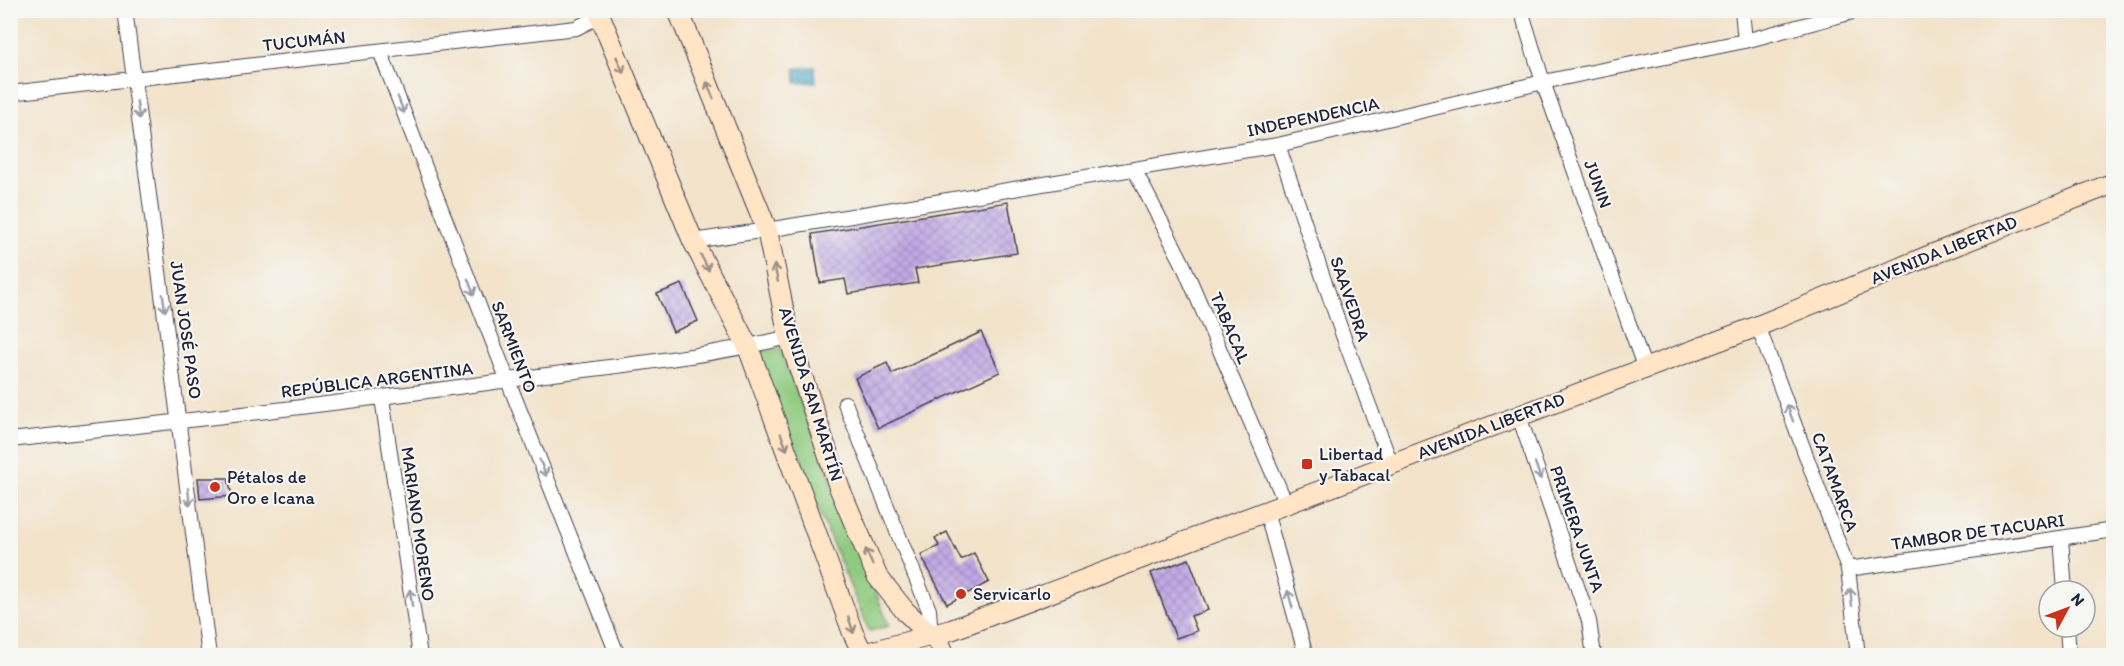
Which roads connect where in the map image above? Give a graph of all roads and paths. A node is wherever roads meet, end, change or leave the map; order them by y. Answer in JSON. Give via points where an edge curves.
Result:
{"nodes":[{"id":1,"x":125,"y":10,"type":"edge"},
{"id":2,"x":678,"y":10,"type":"edge"},
{"id":3,"x":1521,"y":10,"type":"edge"},
{"id":4,"x":1742,"y":10,"type":"edge"},
{"id":5,"x":1860,"y":10,"type":"edge"},
{"id":6,"x":599,"y":13,"type":"edge"},
{"id":7,"x":1745,"y":41,"type":"junction"},
{"id":8,"x":380,"y":51,"type":"junction"},
{"id":9,"x":133,"y":78,"type":"junction"},
{"id":10,"x":1543,"y":82,"type":"junction"},
{"id":11,"x":10,"y":93,"type":"edge"},
{"id":12,"x":1278,"y":145,"type":"junction"},
{"id":13,"x":1134,"y":169,"type":"junction"},
{"id":14,"x":2114,"y":183,"type":"edge"},
{"id":15,"x":767,"y":230,"type":"junction"},
{"id":16,"x":693,"y":241,"type":"junction"},
{"id":17,"x":1758,"y":326,"type":"junction"},
{"id":18,"x":789,"y":337,"type":"junction"},
{"id":19,"x":748,"y":347,"type":"junction"},
{"id":20,"x":1645,"y":369,"type":"junction"},
{"id":21,"x":507,"y":381,"type":"junction"},
{"id":22,"x":382,"y":398,"type":"junction"},
{"id":23,"x":845,"y":403,"type":"dead end"},
{"id":24,"x":1520,"y":416,"type":"junction"},
{"id":25,"x":180,"y":422,"type":"junction"},
{"id":26,"x":10,"y":440,"type":"edge"},
{"id":27,"x":1391,"y":464,"type":"junction"},
{"id":28,"x":1286,"y":504,"type":"junction"},
{"id":29,"x":1266,"y":511,"type":"junction"},
{"id":30,"x":2114,"y":531,"type":"edge"},
{"id":31,"x":2061,"y":538,"type":"junction"},
{"id":32,"x":1848,"y":569,"type":"junction"},
{"id":33,"x":2064,"y":579,"type":"edge"},
{"id":34,"x":931,"y":635,"type":"junction"},
{"id":35,"x":2068,"y":639,"type":"edge"},
{"id":36,"x":864,"y":655,"type":"edge"},
{"id":37,"x":209,"y":656,"type":"edge"},
{"id":38,"x":420,"y":656,"type":"edge"},
{"id":39,"x":618,"y":656,"type":"edge"},
{"id":40,"x":945,"y":656,"type":"edge"},
{"id":41,"x":1306,"y":656,"type":"edge"},
{"id":42,"x":1594,"y":656,"type":"edge"},
{"id":43,"x":1858,"y":656,"type":"edge"},
{"id":44,"x":2069,"y":656,"type":"edge"}],
"edges":[{"from":1,"to":9,"type":"street","name":"JUAN JOSÉ PASO"},
{"from":15,"to":2,"type":"main road","name":"AVENIDA SAN MARTÍN","one_way":true},
{"from":3,"to":10,"type":"street","name":"JUNIN"},
{"from":4,"to":7,"type":"street"},
{"from":5,"to":7,"type":"street","name":"INDEPENDENCIA"},
{"from":6,"to":8,"type":"street","name":"TUCUMÁN","via":[[576,28]]},
{"from":6,"to":16,"type":"main road","name":"AVENIDA SAN MARTÍN","one_way":true},
{"from":7,"to":10,"type":"street","name":"INDEPENDENCIA"},
{"from":8,"to":9,"type":"street","name":"TUCUMÁN"},
{"from":8,"to":21,"type":"street","name":"SARMIENTO","one_way":true},
{"from":9,"to":11,"type":"street","name":"TUCUMÁN"},
{"from":9,"to":25,"type":"street","name":"JUAN JOSÉ PASO","one_way":true},
{"from":10,"to":12,"type":"street","name":"INDEPENDENCIA"},
{"from":10,"to":20,"type":"street","name":"JUNIN"},
{"from":12,"to":13,"type":"street","name":"INDEPENDENCIA"},
{"from":12,"to":27,"type":"street","name":"SAAVEDRA"},
{"from":13,"to":15,"type":"street","name":"INDEPENDENCIA"},
{"from":13,"to":28,"type":"street","name":"TABACAL","via":[[1182,262]]},
{"from":14,"to":17,"type":"main road","name":"AVENIDA LIBERTAD"},
{"from":15,"to":16,"type":"street","name":"INDEPENDENCIA"},
{"from":18,"to":15,"type":"main road","name":"AVENIDA SAN MARTÍN","one_way":true},
{"from":16,"to":19,"type":"main road","name":"AVENIDA SAN MARTÍN","one_way":true},
{"from":17,"to":20,"type":"main road","name":"AVENIDA LIBERTAD"},
{"from":32,"to":17,"type":"street","name":"CATAMARCA","one_way":true},
{"from":18,"to":19,"type":"street","name":"REPÚBLICA ARGENTINA"},
{"from":34,"to":18,"type":"main road","name":"AVENIDA SAN MARTÍN","one_way":true,"via":[[877,576],[838,487]]},
{"from":19,"to":21,"type":"street","name":"REPÚBLICA ARGENTINA"},
{"from":19,"to":36,"type":"main road","name":"AVENIDA SAN MARTÍN","one_way":true},
{"from":20,"to":24,"type":"main road","name":"AVENIDA LIBERTAD"},
{"from":21,"to":22,"type":"street","name":"REPÚBLICA ARGENTINA"},
{"from":21,"to":39,"type":"street","name":"SARMIENTO","one_way":true},
{"from":22,"to":25,"type":"street","name":"REPÚBLICA ARGENTINA"},
{"from":38,"to":22,"type":"street","name":"MARIANO MORENO","one_way":true},
{"from":23,"to":34,"type":"street","via":[[929,610]]},
{"from":24,"to":27,"type":"main road","name":"AVENIDA LIBERTAD"},
{"from":24,"to":42,"type":"street","name":"PRIMERA JUNTA","one_way":true,"via":[[1589,621]]},
{"from":25,"to":26,"type":"street","name":"REPÚBLICA ARGENTINA"},
{"from":25,"to":37,"type":"street","name":"JUAN JOSÉ PASO","one_way":true},
{"from":27,"to":28,"type":"main road","name":"AVENIDA LIBERTAD"},
{"from":28,"to":29,"type":"main road","name":"AVENIDA LIBERTAD"},
{"from":29,"to":34,"type":"main road","name":"AVENIDA LIBERTAD"},
{"from":41,"to":29,"type":"street","one_way":true},
{"from":30,"to":31,"type":"street","name":"TAMBOR DE TACUARI"},
{"from":31,"to":32,"type":"street","name":"TAMBOR DE TACUARI"},
{"from":31,"to":33,"type":"street"},
{"from":43,"to":32,"type":"street","name":"CATAMARCA","one_way":true},
{"from":34,"to":36,"type":"main road","name":"AVENIDA LIBERTAD"},
{"from":34,"to":40,"type":"main road","name":"AVENIDA SAN MARTÍN"},
{"from":35,"to":44,"type":"street"}]}
